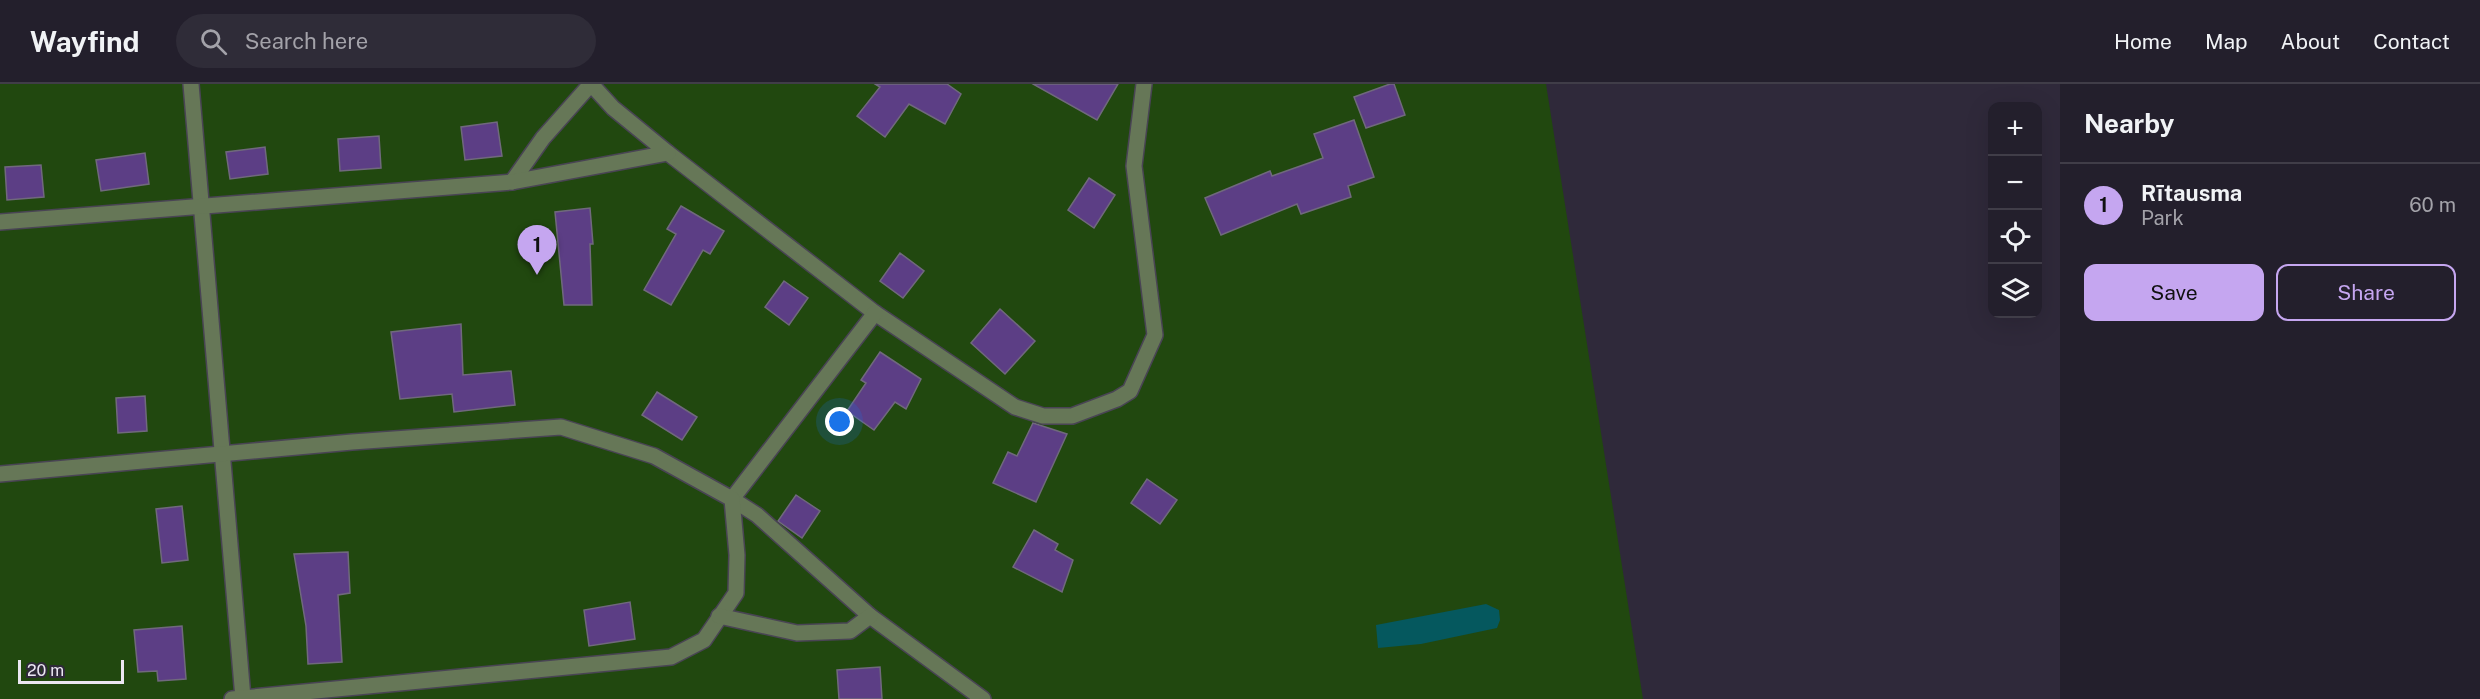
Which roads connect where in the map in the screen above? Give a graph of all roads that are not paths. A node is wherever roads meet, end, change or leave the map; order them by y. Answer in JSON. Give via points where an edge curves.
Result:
{"nodes":[{"id":1,"x":191,"y":84,"type":"edge"},
{"id":2,"x":1144,"y":84,"type":"edge"},
{"id":3,"x":590,"y":85,"type":"edge"},
{"id":4,"x":668,"y":153,"type":"junction"},
{"id":5,"x":512,"y":182,"type":"junction"},
{"id":6,"x":201,"y":207,"type":"junction"},
{"id":7,"x":0,"y":222,"type":"edge"},
{"id":8,"x":875,"y":313,"type":"junction"},
{"id":9,"x":222,"y":455,"type":"junction"},
{"id":10,"x":0,"y":474,"type":"edge"},
{"id":11,"x":732,"y":500,"type":"junction"},
{"id":12,"x":719,"y":616,"type":"junction"},
{"id":13,"x":870,"y":616,"type":"junction"},
{"id":14,"x":243,"y":698,"type":"edge"},
{"id":15,"x":232,"y":699,"type":"edge"},
{"id":16,"x":982,"y":699,"type":"edge"}],
"edges":[{"from":1,"to":6,"type":"lane"},
{"from":2,"to":8,"type":"lane","via":[[1134,166],[1155,335],[1130,391],[1072,416],[1043,416],[1015,407]]},
{"from":3,"to":4,"type":"lane"},
{"from":3,"to":5,"type":"lane","via":[[543,138]]},
{"from":4,"to":5,"type":"lane"},
{"from":4,"to":8,"type":"lane"},
{"from":5,"to":6,"type":"lane"},
{"from":6,"to":7,"type":"lane"},
{"from":6,"to":9,"type":"lane"},
{"from":8,"to":11,"type":"lane"},
{"from":9,"to":10,"type":"lane"},
{"from":9,"to":11,"type":"lane","via":[[561,427],[654,456]]},
{"from":9,"to":14,"type":"lane"},
{"from":11,"to":12,"type":"lane","via":[[736,593]]},
{"from":11,"to":13,"type":"lane","via":[[757,515]]},
{"from":12,"to":13,"type":"lane","via":[[797,633],[850,631]]},
{"from":12,"to":14,"type":"lane","via":[[704,640],[671,657]]},
{"from":13,"to":16,"type":"lane"},
{"from":14,"to":15,"type":"lane"}]}
